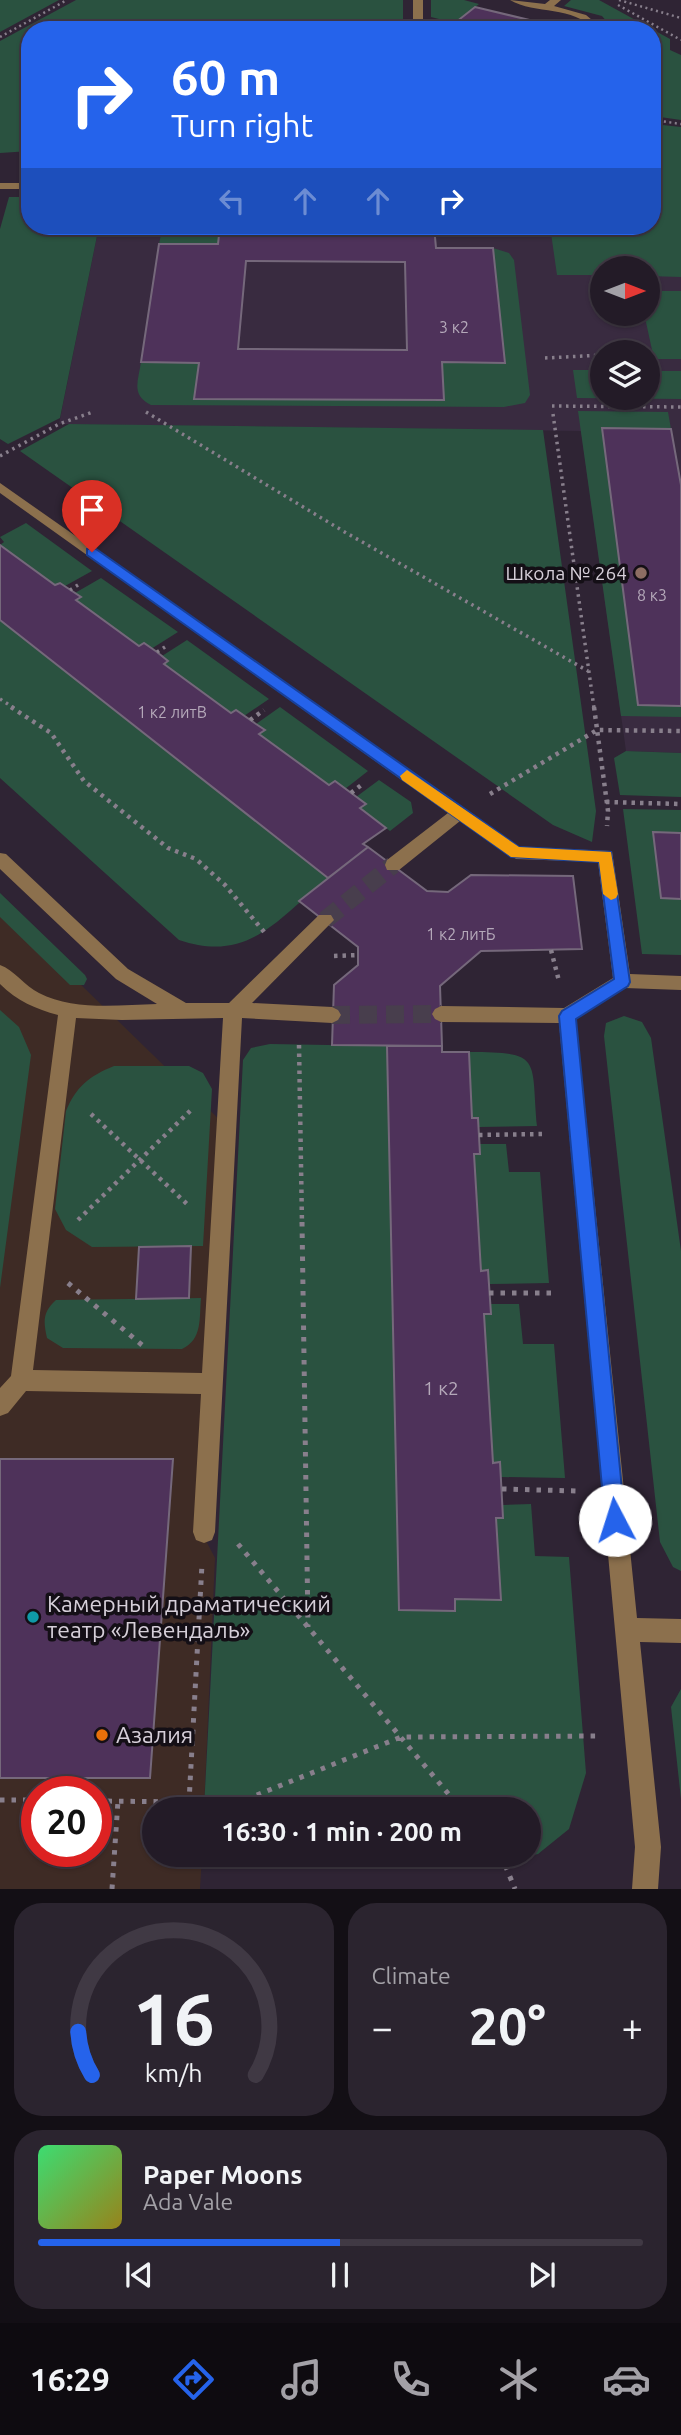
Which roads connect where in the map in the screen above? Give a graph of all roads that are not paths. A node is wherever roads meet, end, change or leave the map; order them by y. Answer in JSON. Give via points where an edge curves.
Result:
{"nodes":[{"id":1,"x":418,"y":0,"type":"edge"},
{"id":2,"x":515,"y":0,"type":"edge"},
{"id":3,"x":556,"y":0,"type":"edge"},
{"id":4,"x":547,"y":7,"type":"junction"},
{"id":5,"x":418,"y":21,"type":"edge"},
{"id":6,"x":592,"y":21,"type":"edge"},
{"id":7,"x":0,"y":186,"type":"edge"},
{"id":8,"x":21,"y":186,"type":"edge"},
{"id":9,"x":0,"y":487,"type":"edge"},
{"id":10,"x":459,"y":813,"type":"junction"},
{"id":11,"x":0,"y":859,"type":"edge"},
{"id":12,"x":393,"y":865,"type":"tunnel mouth"},
{"id":13,"x":325,"y":920,"type":"tunnel mouth"},
{"id":14,"x":0,"y":972,"type":"edge"},
{"id":15,"x":622,"y":982,"type":"junction"},
{"id":16,"x":681,"y":983,"type":"edge"},
{"id":17,"x":233,"y":1010,"type":"junction"},
{"id":18,"x":68,"y":1011,"type":"junction"},
{"id":19,"x":183,"y":1011,"type":"junction"},
{"id":20,"x":332,"y":1014,"type":"tunnel mouth"},
{"id":21,"x":440,"y":1014,"type":"tunnel mouth"},
{"id":22,"x":567,"y":1016,"type":"junction"},
{"id":23,"x":21,"y":1380,"type":"junction"},
{"id":24,"x":212,"y":1384,"type":"junction"},
{"id":25,"x":0,"y":1405,"type":"edge"},
{"id":26,"x":204,"y":1532,"type":"dead end"},
{"id":27,"x":626,"y":1630,"type":"junction"},
{"id":28,"x":681,"y":1631,"type":"edge"},
{"id":29,"x":645,"y":1889,"type":"edge"}],
"edges":[{"from":1,"to":5,"type":"lane"},
{"from":2,"to":4,"type":"lane"},
{"from":3,"to":4,"type":"lane"},
{"from":4,"to":6,"type":"lane"},
{"from":7,"to":8,"type":"lane"},
{"from":9,"to":10,"type":"lane"},
{"from":10,"to":12,"type":"lane"},
{"from":10,"to":15,"type":"lane","via":[[516,853],[606,856]]},
{"from":11,"to":19,"type":"lane","via":[[122,974]]},
{"from":13,"to":17,"type":"lane"},
{"from":14,"to":18,"type":"lane","via":[[23,994]]},
{"from":15,"to":16,"type":"lane"},
{"from":15,"to":22,"type":"lane"},
{"from":17,"to":19,"type":"lane"},
{"from":17,"to":20,"type":"lane"},
{"from":17,"to":24,"type":"lane"},
{"from":18,"to":19,"type":"lane"},
{"from":18,"to":23,"type":"lane"},
{"from":21,"to":22,"type":"lane"},
{"from":22,"to":27,"type":"lane"},
{"from":23,"to":24,"type":"lane"},
{"from":23,"to":25,"type":"lane"},
{"from":24,"to":26,"type":"lane"},
{"from":27,"to":28,"type":"lane"},
{"from":27,"to":29,"type":"lane","via":[[648,1847]]}]}
